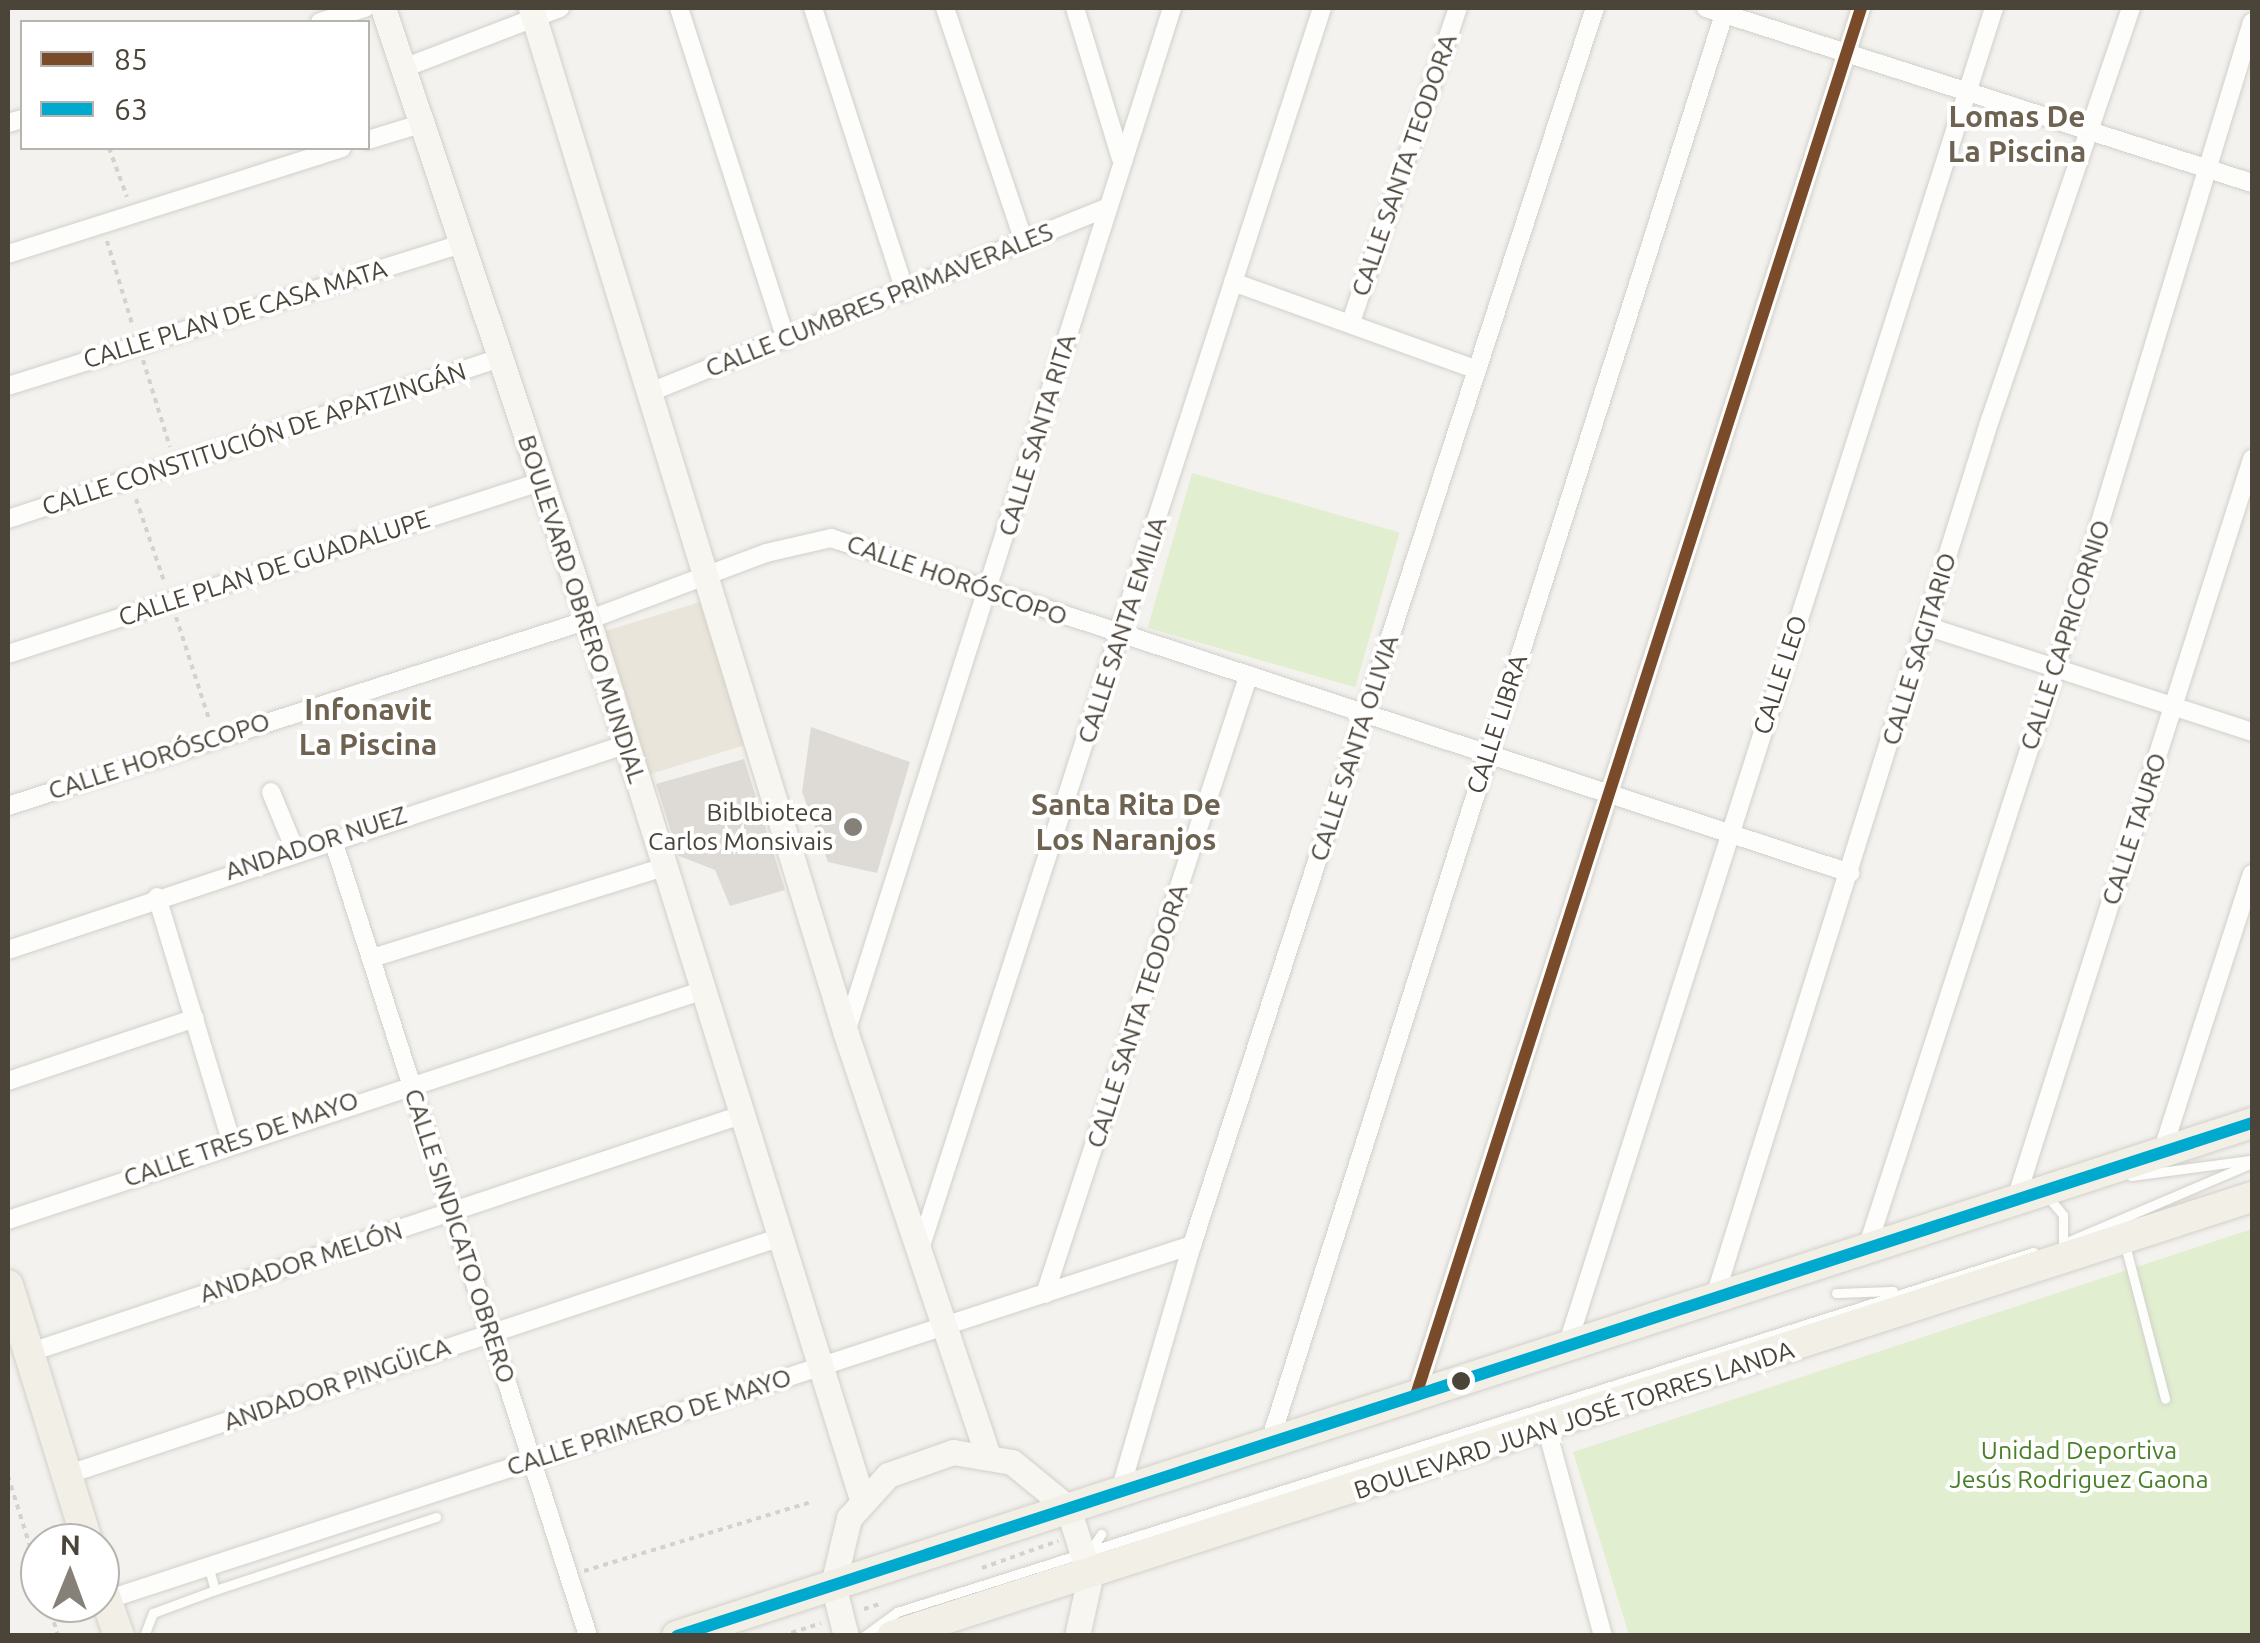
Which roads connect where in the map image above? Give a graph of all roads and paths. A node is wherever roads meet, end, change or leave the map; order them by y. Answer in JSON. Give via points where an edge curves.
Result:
{"nodes":[{"id":1,"x":365,"y":8,"type":"edge"},
{"id":2,"x":383,"y":8,"type":"edge"},
{"id":3,"x":560,"y":8,"type":"edge"},
{"id":4,"x":678,"y":8,"type":"edge"},
{"id":5,"x":813,"y":8,"type":"edge"},
{"id":6,"x":945,"y":8,"type":"edge"},
{"id":7,"x":1074,"y":8,"type":"edge"},
{"id":8,"x":1172,"y":8,"type":"edge"},
{"id":9,"x":1322,"y":8,"type":"edge"},
{"id":10,"x":1458,"y":8,"type":"edge"},
{"id":11,"x":1595,"y":8,"type":"edge"},
{"id":12,"x":1861,"y":8,"type":"edge"},
{"id":13,"x":1994,"y":8,"type":"edge"},
{"id":14,"x":2130,"y":8,"type":"edge"},
{"id":15,"x":1718,"y":9,"type":"edge"},
{"id":16,"x":533,"y":14,"type":"edge"},
{"id":17,"x":326,"y":20,"type":"edge"},
{"id":18,"x":2252,"y":22,"type":"edge"},
{"id":19,"x":1847,"y":52,"type":"junction"},
{"id":20,"x":409,"y":66,"type":"junction"},
{"id":21,"x":1966,"y":93,"type":"junction"},
{"id":22,"x":424,"y":123,"type":"junction"},
{"id":23,"x":2090,"y":133,"type":"junction"},
{"id":24,"x":370,"y":139,"type":"edge"},
{"id":25,"x":110,"y":150,"type":"edge"},
{"id":26,"x":335,"y":150,"type":"edge"},
{"id":27,"x":1121,"y":158,"type":"junction"},
{"id":28,"x":2211,"y":170,"type":"junction"},
{"id":29,"x":2252,"y":183,"type":"edge"},
{"id":30,"x":1104,"y":210,"type":"junction"},
{"id":31,"x":132,"y":211,"type":"junction"},
{"id":32,"x":1024,"y":241,"type":"junction"},
{"id":33,"x":463,"y":243,"type":"junction"},
{"id":34,"x":8,"y":254,"type":"edge"},
{"id":35,"x":1232,"y":282,"type":"junction"},
{"id":36,"x":905,"y":291,"type":"junction"},
{"id":37,"x":1351,"y":322,"type":"junction"},
{"id":38,"x":786,"y":339,"type":"junction"},
{"id":39,"x":500,"y":358,"type":"junction"},
{"id":40,"x":1474,"y":369,"type":"junction"},
{"id":41,"x":8,"y":386,"type":"edge"},
{"id":42,"x":654,"y":391,"type":"junction"},
{"id":43,"x":2252,"y":460,"type":"edge"},
{"id":44,"x":540,"y":482,"type":"junction"},
{"id":45,"x":8,"y":519,"type":"edge"},
{"id":46,"x":710,"y":574,"type":"junction"},
{"id":47,"x":990,"y":591,"type":"junction"},
{"id":48,"x":588,"y":620,"type":"junction"},
{"id":49,"x":1926,"y":626,"type":"junction"},
{"id":50,"x":1121,"y":637,"type":"junction"},
{"id":51,"x":8,"y":654,"type":"edge"},
{"id":52,"x":2056,"y":667,"type":"junction"},
{"id":53,"x":1247,"y":680,"type":"junction"},
{"id":54,"x":2173,"y":706,"type":"junction"},
{"id":55,"x":1364,"y":718,"type":"junction"},
{"id":56,"x":2252,"y":732,"type":"edge"},
{"id":57,"x":627,"y":744,"type":"junction"},
{"id":58,"x":1486,"y":757,"type":"junction"},
{"id":59,"x":271,"y":792,"type":"dead end"},
{"id":60,"x":1606,"y":795,"type":"junction"},
{"id":61,"x":8,"y":806,"type":"edge"},
{"id":62,"x":1729,"y":834,"type":"junction"},
{"id":63,"x":332,"y":837,"type":"junction"},
{"id":64,"x":295,"y":850,"type":"junction"},
{"id":65,"x":664,"y":867,"type":"junction"},
{"id":66,"x":1850,"y":873,"type":"junction"},
{"id":67,"x":2252,"y":874,"type":"edge"},
{"id":68,"x":157,"y":896,"type":"junction"},
{"id":69,"x":8,"y":950,"type":"edge"},
{"id":70,"x":372,"y":958,"type":"junction"},
{"id":71,"x":704,"y":990,"type":"junction"},
{"id":72,"x":196,"y":1018,"type":"junction"},
{"id":73,"x":846,"y":1034,"type":"junction"},
{"id":74,"x":8,"y":1080,"type":"edge"},
{"id":75,"x":411,"y":1083,"type":"junction"},
{"id":76,"x":744,"y":1114,"type":"junction"},
{"id":77,"x":2252,"y":1124,"type":"edge"},
{"id":78,"x":231,"y":1140,"type":"junction"},
{"id":79,"x":2162,"y":1152,"type":"junction"},
{"id":80,"x":2252,"y":1162,"type":"edge"},
{"id":81,"x":2072,"y":1184,"type":"junction"},
{"id":82,"x":2027,"y":1195,"type":"junction"},
{"id":83,"x":2252,"y":1198,"type":"edge"},
{"id":84,"x":453,"y":1212,"type":"junction"},
{"id":85,"x":8,"y":1220,"type":"edge"},
{"id":86,"x":778,"y":1238,"type":"junction"},
{"id":87,"x":2123,"y":1238,"type":"junction"},
{"id":88,"x":2063,"y":1243,"type":"junction"},
{"id":89,"x":1192,"y":1245,"type":"junction"},
{"id":90,"x":1868,"y":1245,"type":"junction"},
{"id":91,"x":919,"y":1252,"type":"junction"},
{"id":92,"x":8,"y":1285,"type":"edge"},
{"id":93,"x":1900,"y":1291,"type":"junction"},
{"id":94,"x":1836,"y":1292,"type":"dead end"},
{"id":95,"x":1045,"y":1294,"type":"junction"},
{"id":96,"x":1716,"y":1294,"type":"junction"},
{"id":97,"x":942,"y":1328,"type":"junction"},
{"id":98,"x":490,"y":1333,"type":"junction"},
{"id":99,"x":1568,"y":1343,"type":"junction"},
{"id":100,"x":28,"y":1352,"type":"junction"},
{"id":101,"x":820,"y":1367,"type":"junction"},
{"id":102,"x":1416,"y":1395,"type":"junction"},
{"id":103,"x":2165,"y":1398,"type":"dead end"},
{"id":104,"x":1548,"y":1430,"type":"junction"},
{"id":105,"x":1270,"y":1441,"type":"junction"},
{"id":106,"x":988,"y":1455,"type":"junction"},
{"id":107,"x":531,"y":1459,"type":"junction"},
{"id":108,"x":8,"y":1476,"type":"edge"},
{"id":109,"x":66,"y":1476,"type":"junction"},
{"id":110,"x":1120,"y":1492,"type":"junction"},
{"id":111,"x":862,"y":1499,"type":"junction"},
{"id":112,"x":811,"y":1502,"type":"dead end"},
{"id":113,"x":1068,"y":1508,"type":"junction"},
{"id":114,"x":436,"y":1517,"type":"dead end"},
{"id":115,"x":23,"y":1523,"type":"edge"},
{"id":116,"x":81,"y":1523,"type":"edge"},
{"id":117,"x":1093,"y":1555,"type":"junction"},
{"id":118,"x":208,"y":1566,"type":"junction"},
{"id":119,"x":570,"y":1576,"type":"junction"},
{"id":120,"x":832,"y":1585,"type":"junction"},
{"id":121,"x":120,"y":1587,"type":"edge"},
{"id":122,"x":215,"y":1590,"type":"junction"},
{"id":123,"x":144,"y":1636,"type":"edge"},
{"id":124,"x":588,"y":1636,"type":"edge"},
{"id":125,"x":677,"y":1636,"type":"edge"},
{"id":126,"x":846,"y":1636,"type":"edge"},
{"id":127,"x":864,"y":1636,"type":"edge"},
{"id":128,"x":892,"y":1636,"type":"edge"},
{"id":129,"x":1077,"y":1636,"type":"edge"},
{"id":130,"x":1603,"y":1636,"type":"edge"}],
"edges":[{"from":1,"to":17,"type":"street"},
{"from":2,"to":20,"type":"street","name":"BOULEVARD OBRERO MUNDIAL"},
{"from":3,"to":16,"type":"street"},
{"from":4,"to":38,"type":"street"},
{"from":5,"to":36,"type":"street"},
{"from":6,"to":32,"type":"street"},
{"from":7,"to":27,"type":"street"},
{"from":8,"to":27,"type":"street","name":"CALLE SANTA RITA"},
{"from":9,"to":35,"type":"street","name":"CALLE SANTA EMILIA"},
{"from":10,"to":37,"type":"street","name":"CALLE SANTA TEODORA"},
{"from":11,"to":40,"type":"street","name":"CALLE SANTA OLIVIA"},
{"from":12,"to":19,"type":"street"},
{"from":13,"to":21,"type":"street","name":"CALLE LEO"},
{"from":14,"to":23,"type":"street","name":"CALLE SAGITARIO"},
{"from":15,"to":19,"type":"street"},
{"from":15,"to":58,"type":"street","name":"CALLE LIBRA"},
{"from":16,"to":20,"type":"street"},
{"from":16,"to":42,"type":"street"},
{"from":18,"to":28,"type":"street","name":"CALLE CAPRICORNIO"},
{"from":19,"to":21,"type":"street"},
{"from":19,"to":60,"type":"street"},
{"from":20,"to":22,"type":"street","name":"BOULEVARD OBRERO MUNDIAL"},
{"from":21,"to":23,"type":"street"},
{"from":21,"to":62,"type":"street","name":"CALLE LEO"},
{"from":22,"to":24,"type":"street"},
{"from":22,"to":33,"type":"street","name":"BOULEVARD OBRERO MUNDIAL"},
{"from":23,"to":28,"type":"street"},
{"from":23,"to":49,"type":"street","name":"CALLE SAGITARIO"},
{"from":25,"to":31,"type":"path"},
{"from":26,"to":31,"type":"street"},
{"from":27,"to":30,"type":"street","name":"CALLE SANTA RITA"},
{"from":28,"to":29,"type":"street"},
{"from":28,"to":52,"type":"street","name":"CALLE CAPRICORNIO"},
{"from":30,"to":32,"type":"street","name":"CALLE CUMBRES PRIMAVERALES"},
{"from":30,"to":47,"type":"street","name":"CALLE SANTA RITA"},
{"from":31,"to":34,"type":"street"},
{"from":32,"to":36,"type":"street","name":"CALLE CUMBRES PRIMAVERALES"},
{"from":33,"to":39,"type":"street","name":"BOULEVARD OBRERO MUNDIAL"},
{"from":33,"to":41,"type":"street","name":"CALLE PLAN DE CASA MATA"},
{"from":35,"to":37,"type":"street"},
{"from":35,"to":50,"type":"street","name":"CALLE SANTA EMILIA"},
{"from":36,"to":38,"type":"street","name":"CALLE CUMBRES PRIMAVERALES"},
{"from":37,"to":40,"type":"street"},
{"from":38,"to":42,"type":"street","name":"CALLE CUMBRES PRIMAVERALES"},
{"from":39,"to":44,"type":"street","name":"BOULEVARD OBRERO MUNDIAL"},
{"from":39,"to":45,"type":"street","name":"CALLE CONSTITUCIÓN DE APATZINGÁN"},
{"from":40,"to":55,"type":"street","name":"CALLE SANTA OLIVIA"},
{"from":42,"to":46,"type":"street"},
{"from":43,"to":54,"type":"street","name":"CALLE TAURO"},
{"from":44,"to":48,"type":"street","name":"BOULEVARD OBRERO MUNDIAL"},
{"from":44,"to":51,"type":"street","name":"CALLE PLAN DE GUADALUPE"},
{"from":46,"to":47,"type":"street","name":"CALLE HORÓSCOPO","via":[[831,538]]},
{"from":46,"to":48,"type":"street","name":"CALLE HORÓSCOPO"},
{"from":46,"to":73,"type":"street"},
{"from":47,"to":50,"type":"street","name":"CALLE HORÓSCOPO"},
{"from":47,"to":73,"type":"street","name":"CALLE SANTA RITA"},
{"from":48,"to":57,"type":"street","name":"BOULEVARD OBRERO MUNDIAL"},
{"from":48,"to":61,"type":"street","name":"CALLE HORÓSCOPO"},
{"from":49,"to":52,"type":"street"},
{"from":49,"to":66,"type":"street","name":"CALLE SAGITARIO"},
{"from":50,"to":53,"type":"street","name":"CALLE HORÓSCOPO"},
{"from":50,"to":91,"type":"street","name":"CALLE SANTA EMILIA"},
{"from":52,"to":54,"type":"street"},
{"from":52,"to":90,"type":"street","name":"CALLE CAPRICORNIO"},
{"from":53,"to":55,"type":"street","name":"CALLE HORÓSCOPO"},
{"from":53,"to":95,"type":"street","name":"CALLE SANTA TEODORA"},
{"from":54,"to":56,"type":"street"},
{"from":54,"to":82,"type":"street","name":"CALLE TAURO"},
{"from":55,"to":58,"type":"street","name":"CALLE HORÓSCOPO"},
{"from":55,"to":89,"type":"street","name":"CALLE SANTA OLIVIA"},
{"from":57,"to":63,"type":"street","name":"ANDADOR NUEZ"},
{"from":57,"to":65,"type":"street","name":"BOULEVARD OBRERO MUNDIAL"},
{"from":58,"to":60,"type":"street","name":"CALLE HORÓSCOPO"},
{"from":58,"to":105,"type":"street","name":"CALLE LIBRA"},
{"from":59,"to":64,"type":"street"},
{"from":60,"to":62,"type":"street","name":"CALLE HORÓSCOPO"},
{"from":60,"to":102,"type":"street"},
{"from":62,"to":66,"type":"street","name":"CALLE HORÓSCOPO"},
{"from":62,"to":99,"type":"street","name":"CALLE LEO"},
{"from":63,"to":64,"type":"street","name":"ANDADOR NUEZ"},
{"from":63,"to":70,"type":"street","name":"CALLE SINDICATO OBRERO"},
{"from":64,"to":68,"type":"street","name":"ANDADOR NUEZ"},
{"from":65,"to":70,"type":"street"},
{"from":65,"to":71,"type":"street","name":"BOULEVARD OBRERO MUNDIAL"},
{"from":66,"to":96,"type":"street","name":"CALLE SAGITARIO"},
{"from":67,"to":79,"type":"street"},
{"from":68,"to":69,"type":"street","name":"ANDADOR NUEZ"},
{"from":68,"to":72,"type":"street"},
{"from":70,"to":75,"type":"street","name":"CALLE SINDICATO OBRERO"},
{"from":71,"to":75,"type":"street","name":"CALLE TRES DE MAYO"},
{"from":71,"to":76,"type":"street","name":"BOULEVARD OBRERO MUNDIAL"},
{"from":72,"to":74,"type":"street"},
{"from":72,"to":78,"type":"street"},
{"from":73,"to":91,"type":"street"},
{"from":75,"to":78,"type":"street","name":"CALLE TRES DE MAYO"},
{"from":75,"to":84,"type":"street","name":"CALLE SINDICATO OBRERO"},
{"from":76,"to":84,"type":"street","name":"ANDADOR MELÓN"},
{"from":76,"to":86,"type":"street","name":"BOULEVARD OBRERO MUNDIAL"},
{"from":77,"to":79,"type":"main road"},
{"from":78,"to":85,"type":"street","name":"CALLE TRES DE MAYO"},
{"from":79,"to":81,"type":"main road"},
{"from":80,"to":81,"type":"lane"},
{"from":80,"to":88,"type":"lane"},
{"from":81,"to":82,"type":"main road"},
{"from":82,"to":88,"type":"lane","via":[[2063,1215]]},
{"from":82,"to":90,"type":"main road"},
{"from":83,"to":87,"type":"main road","name":"BOULEVARD JUAN JOSÉ TORRES LANDA"},
{"from":84,"to":98,"type":"street","name":"CALLE SINDICATO OBRERO"},
{"from":84,"to":100,"type":"street","name":"ANDADOR MELÓN"},
{"from":86,"to":98,"type":"street","name":"ANDADOR PINGÜICA"},
{"from":86,"to":101,"type":"street","name":"BOULEVARD OBRERO MUNDIAL"},
{"from":87,"to":103,"type":"lane"},
{"from":87,"to":104,"type":"main road","name":"BOULEVARD JUAN JOSÉ TORRES LANDA"},
{"from":88,"to":93,"type":"lane"},
{"from":89,"to":95,"type":"street","name":"CALLE PRIMERO DE MAYO"},
{"from":89,"to":110,"type":"street","name":"CALLE SANTA OLIVIA"},
{"from":90,"to":96,"type":"main road"},
{"from":91,"to":97,"type":"street"},
{"from":92,"to":100,"type":"main road"},
{"from":93,"to":94,"type":"lane"},
{"from":93,"to":117,"type":"lane"},
{"from":95,"to":97,"type":"street","name":"CALLE PRIMERO DE MAYO"},
{"from":96,"to":99,"type":"main road"},
{"from":97,"to":101,"type":"street","name":"CALLE PRIMERO DE MAYO"},
{"from":97,"to":106,"type":"street"},
{"from":98,"to":107,"type":"street","name":"CALLE SINDICATO OBRERO"},
{"from":98,"to":109,"type":"street","name":"ANDADOR PINGÜICA"},
{"from":99,"to":102,"type":"main road"},
{"from":100,"to":109,"type":"main road"},
{"from":101,"to":107,"type":"street","name":"CALLE PRIMERO DE MAYO"},
{"from":101,"to":111,"type":"street","name":"BOULEVARD OBRERO MUNDIAL"},
{"from":102,"to":105,"type":"main road"},
{"from":104,"to":117,"type":"main road","name":"BOULEVARD JUAN JOSÉ TORRES LANDA"},
{"from":104,"to":130,"type":"street"},
{"from":105,"to":110,"type":"main road"},
{"from":106,"to":111,"type":"street","via":[[919,1459]]},
{"from":106,"to":113,"type":"street","via":[[1034,1474]]},
{"from":107,"to":118,"type":"street","name":"CALLE PRIMERO DE MAYO"},
{"from":107,"to":119,"type":"street","name":"CALLE SINDICATO OBRERO"},
{"from":108,"to":115,"type":"path"},
{"from":109,"to":116,"type":"main road"},
{"from":110,"to":113,"type":"main road"},
{"from":111,"to":120,"type":"street","via":[[840,1539]]},
{"from":112,"to":119,"type":"path"},
{"from":113,"to":117,"type":"street"},
{"from":113,"to":120,"type":"main road"},
{"from":114,"to":122,"type":"lane"},
{"from":117,"to":127,"type":"lane","via":[[897,1612]]},
{"from":117,"to":128,"type":"main road","name":"BOULEVARD JUAN JOSÉ TORRES LANDA"},
{"from":117,"to":129,"type":"street"},
{"from":118,"to":121,"type":"street","name":"CALLE PRIMERO DE MAYO"},
{"from":118,"to":122,"type":"lane"},
{"from":119,"to":124,"type":"street","name":"CALLE SINDICATO OBRERO"},
{"from":120,"to":125,"type":"main road"},
{"from":120,"to":126,"type":"street"},
{"from":122,"to":123,"type":"lane","via":[[154,1613]]}]}
